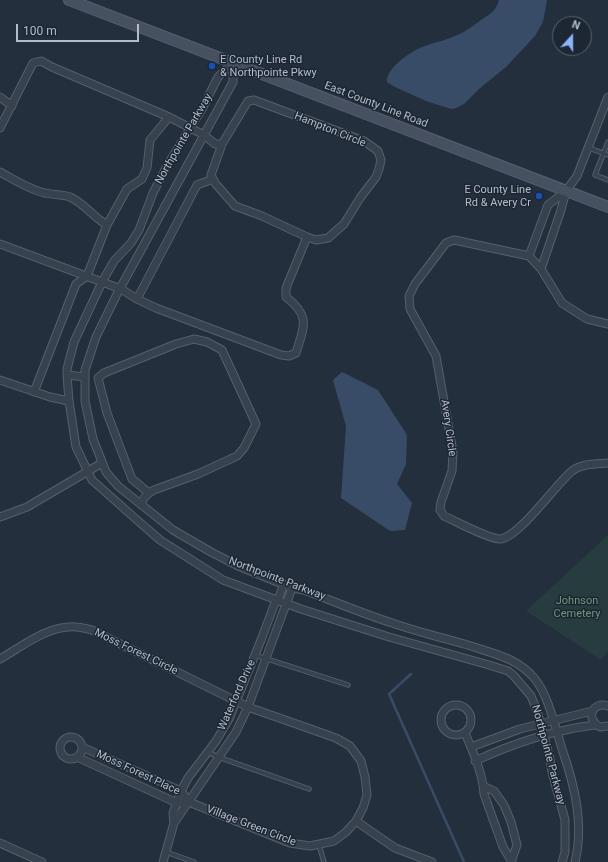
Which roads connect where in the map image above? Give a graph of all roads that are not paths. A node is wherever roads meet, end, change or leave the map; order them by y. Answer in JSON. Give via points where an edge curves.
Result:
{"nodes":[{"id":1,"x":69,"y":0,"type":"edge"},
{"id":2,"x":232,"y":63,"type":"junction"},
{"id":3,"x":0,"y":97,"type":"edge"},
{"id":4,"x":607,"y":100,"type":"edge"},
{"id":5,"x":12,"y":106,"type":"junction"},
{"id":6,"x":169,"y":117,"type":"junction"},
{"id":7,"x":0,"y":128,"type":"edge"},
{"id":8,"x":190,"y":128,"type":"junction"},
{"id":9,"x":204,"y":135,"type":"junction"},
{"id":10,"x":608,"y":142,"type":"edge"},
{"id":11,"x":222,"y":144,"type":"junction"},
{"id":12,"x":588,"y":148,"type":"junction"},
{"id":13,"x":603,"y":154,"type":"junction"},
{"id":14,"x":608,"y":155,"type":"edge"},
{"id":15,"x":0,"y":172,"type":"edge"},
{"id":16,"x":213,"y":179,"type":"junction"},
{"id":17,"x":608,"y":180,"type":"edge"},
{"id":18,"x":566,"y":191,"type":"junction"},
{"id":19,"x":608,"y":207,"type":"edge"},
{"id":20,"x":107,"y":225,"type":"junction"},
{"id":21,"x":307,"y":237,"type":"junction"},
{"id":22,"x":0,"y":244,"type":"edge"},
{"id":23,"x":529,"y":256,"type":"junction"},
{"id":24,"x":541,"y":269,"type":"junction"},
{"id":25,"x":87,"y":276,"type":"junction"},
{"id":26,"x":102,"y":282,"type":"junction"},
{"id":27,"x":120,"y":289,"type":"junction"},
{"id":28,"x":137,"y":299,"type":"junction"},
{"id":29,"x":608,"y":324,"type":"edge"},
{"id":30,"x":67,"y":375,"type":"junction"},
{"id":31,"x":85,"y":377,"type":"junction"},
{"id":32,"x":0,"y":380,"type":"edge"},
{"id":33,"x":34,"y":392,"type":"junction"},
{"id":34,"x":69,"y":400,"type":"junction"},
{"id":35,"x":102,"y":463,"type":"junction"},
{"id":36,"x":608,"y":463,"type":"edge"},
{"id":37,"x":88,"y":472,"type":"junction"},
{"id":38,"x":149,"y":493,"type":"junction"},
{"id":39,"x":140,"y":505,"type":"junction"},
{"id":40,"x":0,"y":518,"type":"edge"},
{"id":41,"x":284,"y":584,"type":"junction"},
{"id":42,"x":292,"y":588,"type":"junction"},
{"id":43,"x":276,"y":600,"type":"junction"},
{"id":44,"x":287,"y":604,"type":"junction"},
{"id":45,"x":263,"y":635,"type":"junction"},
{"id":46,"x":446,"y":638,"type":"junction"},
{"id":47,"x":274,"y":639,"type":"junction"},
{"id":48,"x":442,"y":652,"type":"junction"},
{"id":49,"x":255,"y":655,"type":"junction"},
{"id":50,"x":266,"y":659,"type":"junction"},
{"id":51,"x":0,"y":660,"type":"edge"},
{"id":52,"x":348,"y":685,"type":"dead end"},
{"id":53,"x":236,"y":702,"type":"junction"},
{"id":54,"x":608,"y":706,"type":"edge"},
{"id":55,"x":248,"y":707,"type":"junction"},
{"id":56,"x":592,"y":713,"type":"junction"},
{"id":57,"x":554,"y":720,"type":"junction"},
{"id":58,"x":539,"y":724,"type":"junction"},
{"id":59,"x":595,"y":725,"type":"junction"},
{"id":60,"x":608,"y":726,"type":"edge"},
{"id":61,"x":556,"y":732,"type":"junction"},
{"id":62,"x":465,"y":733,"type":"junction"},
{"id":63,"x":543,"y":736,"type":"junction"},
{"id":64,"x":218,"y":737,"type":"junction"},
{"id":65,"x":228,"y":744,"type":"junction"},
{"id":66,"x":82,"y":747,"type":"junction"},
{"id":67,"x":471,"y":747,"type":"junction"},
{"id":68,"x":208,"y":752,"type":"junction"},
{"id":69,"x":77,"y":757,"type":"junction"},
{"id":70,"x":218,"y":757,"type":"junction"},
{"id":71,"x":475,"y":760,"type":"junction"},
{"id":72,"x":141,"y":774,"type":"junction"},
{"id":73,"x":136,"y":784,"type":"junction"},
{"id":74,"x":484,"y":786,"type":"junction"},
{"id":75,"x":309,"y":788,"type":"dead end"},
{"id":76,"x":181,"y":791,"type":"junction"},
{"id":77,"x":189,"y":802,"type":"junction"},
{"id":78,"x":176,"y":803,"type":"junction"},
{"id":79,"x":356,"y":821,"type":"junction"},
{"id":80,"x":174,"y":823,"type":"junction"},
{"id":81,"x":0,"y":843,"type":"edge"},
{"id":82,"x":319,"y":845,"type":"junction"},
{"id":83,"x":166,"y":852,"type":"junction"},
{"id":84,"x":42,"y":862,"type":"edge"},
{"id":85,"x":163,"y":862,"type":"edge"},
{"id":86,"x":194,"y":862,"type":"edge"},
{"id":87,"x":324,"y":862,"type":"edge"},
{"id":88,"x":432,"y":862,"type":"edge"},
{"id":89,"x":511,"y":862,"type":"edge"},
{"id":90,"x":562,"y":862,"type":"edge"},
{"id":91,"x":575,"y":862,"type":"edge"}],
"edges":[{"from":1,"to":2,"type":"main road","name":"East County Line Road"},
{"from":2,"to":8,"type":"street","name":"Northpointe Parkway","via":[[218,77]]},
{"from":2,"to":9,"type":"street","name":"Northpointe Parkway","via":[[233,82]]},
{"from":2,"to":18,"type":"main road","name":"East County Line Road"},
{"from":3,"to":5,"type":"street"},
{"from":4,"to":12,"type":"street"},
{"from":5,"to":6,"type":"street","via":[[33,63],[41,61]]},
{"from":5,"to":7,"type":"street"},
{"from":6,"to":8,"type":"street"},
{"from":6,"to":20,"type":"street","via":[[150,140],[147,168],[142,179],[127,189]]},
{"from":8,"to":9,"type":"street"},
{"from":8,"to":26,"type":"street","name":"Northpointe Parkway","via":[[153,193],[139,230],[114,261]]},
{"from":9,"to":11,"type":"street","via":[[215,144]]},
{"from":9,"to":27,"type":"street","name":"Northpointe Parkway"},
{"from":10,"to":13,"type":"lane"},
{"from":11,"to":16,"type":"street","name":"Hampton Circle","via":[[211,175]]},
{"from":11,"to":21,"type":"street","name":"Hampton Circle","via":[[248,101],[254,100],[364,141],[378,151],[381,160],[376,177],[344,224],[328,238],[316,240]]},
{"from":12,"to":13,"type":"lane"},
{"from":12,"to":18,"type":"street","via":[[577,176]]},
{"from":13,"to":14,"type":"lane"},
{"from":13,"to":17,"type":"lane","via":[[595,175]]},
{"from":15,"to":20,"type":"street","via":[[44,193],[68,197],[79,202]]},
{"from":16,"to":21,"type":"street","name":"Hampton Circle","via":[[235,206]]},
{"from":16,"to":28,"type":"street","via":[[197,185]]},
{"from":18,"to":19,"type":"main road","name":"East County Line Road"},
{"from":18,"to":23,"type":"street","via":[[548,205]]},
{"from":18,"to":24,"type":"street"},
{"from":20,"to":25,"type":"street"},
{"from":21,"to":28,"type":"street","via":[[286,288],[286,297],[294,302],[302,313],[305,324],[296,353],[289,356]]},
{"from":22,"to":25,"type":"street"},
{"from":23,"to":24,"type":"street"},
{"from":23,"to":36,"type":"street","name":"Avery Circle","via":[[454,240],[446,243],[409,296],[410,309],[436,356],[453,452],[452,470],[440,510],[444,516],[502,539],[527,520],[573,470],[584,465]]},
{"from":24,"to":29,"type":"street","via":[[562,304],[587,319]]},
{"from":25,"to":26,"type":"street"},
{"from":25,"to":33,"type":"street","via":[[76,284]]},
{"from":26,"to":27,"type":"street"},
{"from":26,"to":30,"type":"street","name":"Northpointe Parkway","via":[[74,342]]},
{"from":27,"to":28,"type":"street"},
{"from":27,"to":31,"type":"street","name":"Northpointe Parkway","via":[[91,348]]},
{"from":30,"to":31,"type":"street"},
{"from":30,"to":34,"type":"street","name":"Northpointe Parkway"},
{"from":31,"to":35,"type":"street","name":"Northpointe Parkway","via":[[85,402],[93,439]]},
{"from":32,"to":33,"type":"street"},
{"from":33,"to":34,"type":"street"},
{"from":34,"to":37,"type":"street","name":"Northpointe Parkway","via":[[76,447]]},
{"from":35,"to":37,"type":"street"},
{"from":35,"to":39,"type":"street","name":"Northpointe Parkway","via":[[118,486]]},
{"from":37,"to":40,"type":"street","via":[[27,507]]},
{"from":37,"to":43,"type":"street","name":"Northpointe Parkway","via":[[92,480],[160,540],[223,580]]},
{"from":38,"to":38,"type":"street","via":[[237,456],[256,424],[222,350],[206,342],[194,339],[176,344],[104,373],[98,378],[107,413],[132,478]]},
{"from":38,"to":39,"type":"street","via":[[144,496]]},
{"from":39,"to":41,"type":"street","name":"Northpointe Parkway","via":[[173,530],[211,552]]},
{"from":41,"to":42,"type":"street","name":"Northpointe Parkway"},
{"from":41,"to":43,"type":"street","name":"Waterford Drive"},
{"from":42,"to":44,"type":"street","name":"Waterford Drive"},
{"from":42,"to":46,"type":"street","name":"Northpointe Parkway","via":[[304,590],[397,625]]},
{"from":43,"to":44,"type":"street","name":"Northpointe Parkway"},
{"from":43,"to":45,"type":"street","name":"Waterford Drive"},
{"from":44,"to":47,"type":"street","name":"Waterford Drive"},
{"from":44,"to":48,"type":"street","name":"Northpointe Parkway"},
{"from":45,"to":47,"type":"street"},
{"from":45,"to":49,"type":"street","name":"Waterford Drive"},
{"from":46,"to":48,"type":"street"},
{"from":46,"to":57,"type":"street","name":"Northpointe Parkway","via":[[506,657],[525,669],[541,689]]},
{"from":47,"to":50,"type":"street","name":"Waterford Drive"},
{"from":48,"to":58,"type":"street","name":"Northpointe Parkway","via":[[508,671],[531,696]]},
{"from":49,"to":50,"type":"lane"},
{"from":49,"to":53,"type":"street","name":"Waterford Drive"},
{"from":50,"to":52,"type":"lane"},
{"from":50,"to":55,"type":"street","name":"Waterford Drive"},
{"from":51,"to":53,"type":"street","name":"Moss Forest Circle","via":[[48,632],[77,627],[104,635]]},
{"from":53,"to":55,"type":"street","name":"Moss Forest Circle"},
{"from":53,"to":64,"type":"street","name":"Waterford Drive"},
{"from":54,"to":56,"type":"street","via":[[599,705]]},
{"from":55,"to":65,"type":"street","name":"Waterford Drive"},
{"from":55,"to":79,"type":"street","name":"Village Green Circle","via":[[336,738],[350,746],[361,761],[366,777],[367,795]]},
{"from":56,"to":57,"type":"street"},
{"from":56,"to":59,"type":"street"},
{"from":57,"to":58,"type":"street"},
{"from":57,"to":61,"type":"street","name":"Northpointe Parkway"},
{"from":58,"to":63,"type":"street","name":"Northpointe Parkway"},
{"from":58,"to":67,"type":"street"},
{"from":59,"to":60,"type":"street"},
{"from":59,"to":61,"type":"street"},
{"from":61,"to":63,"type":"street"},
{"from":61,"to":91,"type":"street","name":"Northpointe Parkway","via":[[572,779],[579,824],[579,847]]},
{"from":62,"to":62,"type":"street","via":[[453,736],[445,731],[441,724],[444,711],[456,705],[468,710],[472,722]]},
{"from":62,"to":67,"type":"street"},
{"from":63,"to":71,"type":"street","via":[[505,747]]},
{"from":63,"to":90,"type":"street","name":"Northpointe Parkway","via":[[565,820],[565,852]]},
{"from":64,"to":65,"type":"street"},
{"from":64,"to":68,"type":"street","name":"Waterford Drive"},
{"from":65,"to":70,"type":"street","name":"Waterford Drive"},
{"from":66,"to":69,"type":"street","name":"Moss Forest Place"},
{"from":66,"to":69,"type":"street","name":"Moss Forest Place","via":[[79,740],[72,737],[64,739],[60,745],[63,756],[70,759]]},
{"from":66,"to":72,"type":"street","name":"Moss Forest Place"},
{"from":67,"to":71,"type":"street"},
{"from":68,"to":70,"type":"lane"},
{"from":68,"to":76,"type":"street","name":"Waterford Drive"},
{"from":69,"to":73,"type":"street","name":"Moss Forest Place"},
{"from":70,"to":75,"type":"lane"},
{"from":70,"to":77,"type":"street","name":"Waterford Drive"},
{"from":71,"to":74,"type":"street"},
{"from":72,"to":73,"type":"street"},
{"from":72,"to":76,"type":"street","name":"Moss Forest Place"},
{"from":73,"to":78,"type":"street","name":"Moss Forest Place"},
{"from":74,"to":89,"type":"street","via":[[484,794]]},
{"from":74,"to":89,"type":"street","via":[[494,791],[504,805],[511,822],[516,845]]},
{"from":76,"to":77,"type":"street","name":"Moss Forest Place"},
{"from":76,"to":78,"type":"street","name":"Waterford Drive"},
{"from":77,"to":78,"type":"street","name":"Moss Forest Place"},
{"from":77,"to":80,"type":"street","name":"Waterford Drive"},
{"from":77,"to":82,"type":"street","name":"Village Green Circle","via":[[290,843]]},
{"from":78,"to":80,"type":"street","name":"Waterford Drive"},
{"from":79,"to":82,"type":"street","name":"Village Green Circle","via":[[334,841]]},
{"from":79,"to":88,"type":"street","via":[[395,848]]},
{"from":80,"to":83,"type":"street","name":"Waterford Drive"},
{"from":81,"to":84,"type":"street"},
{"from":82,"to":87,"type":"lane"},
{"from":83,"to":85,"type":"street","name":"Waterford Drive"},
{"from":83,"to":86,"type":"lane"}]}
